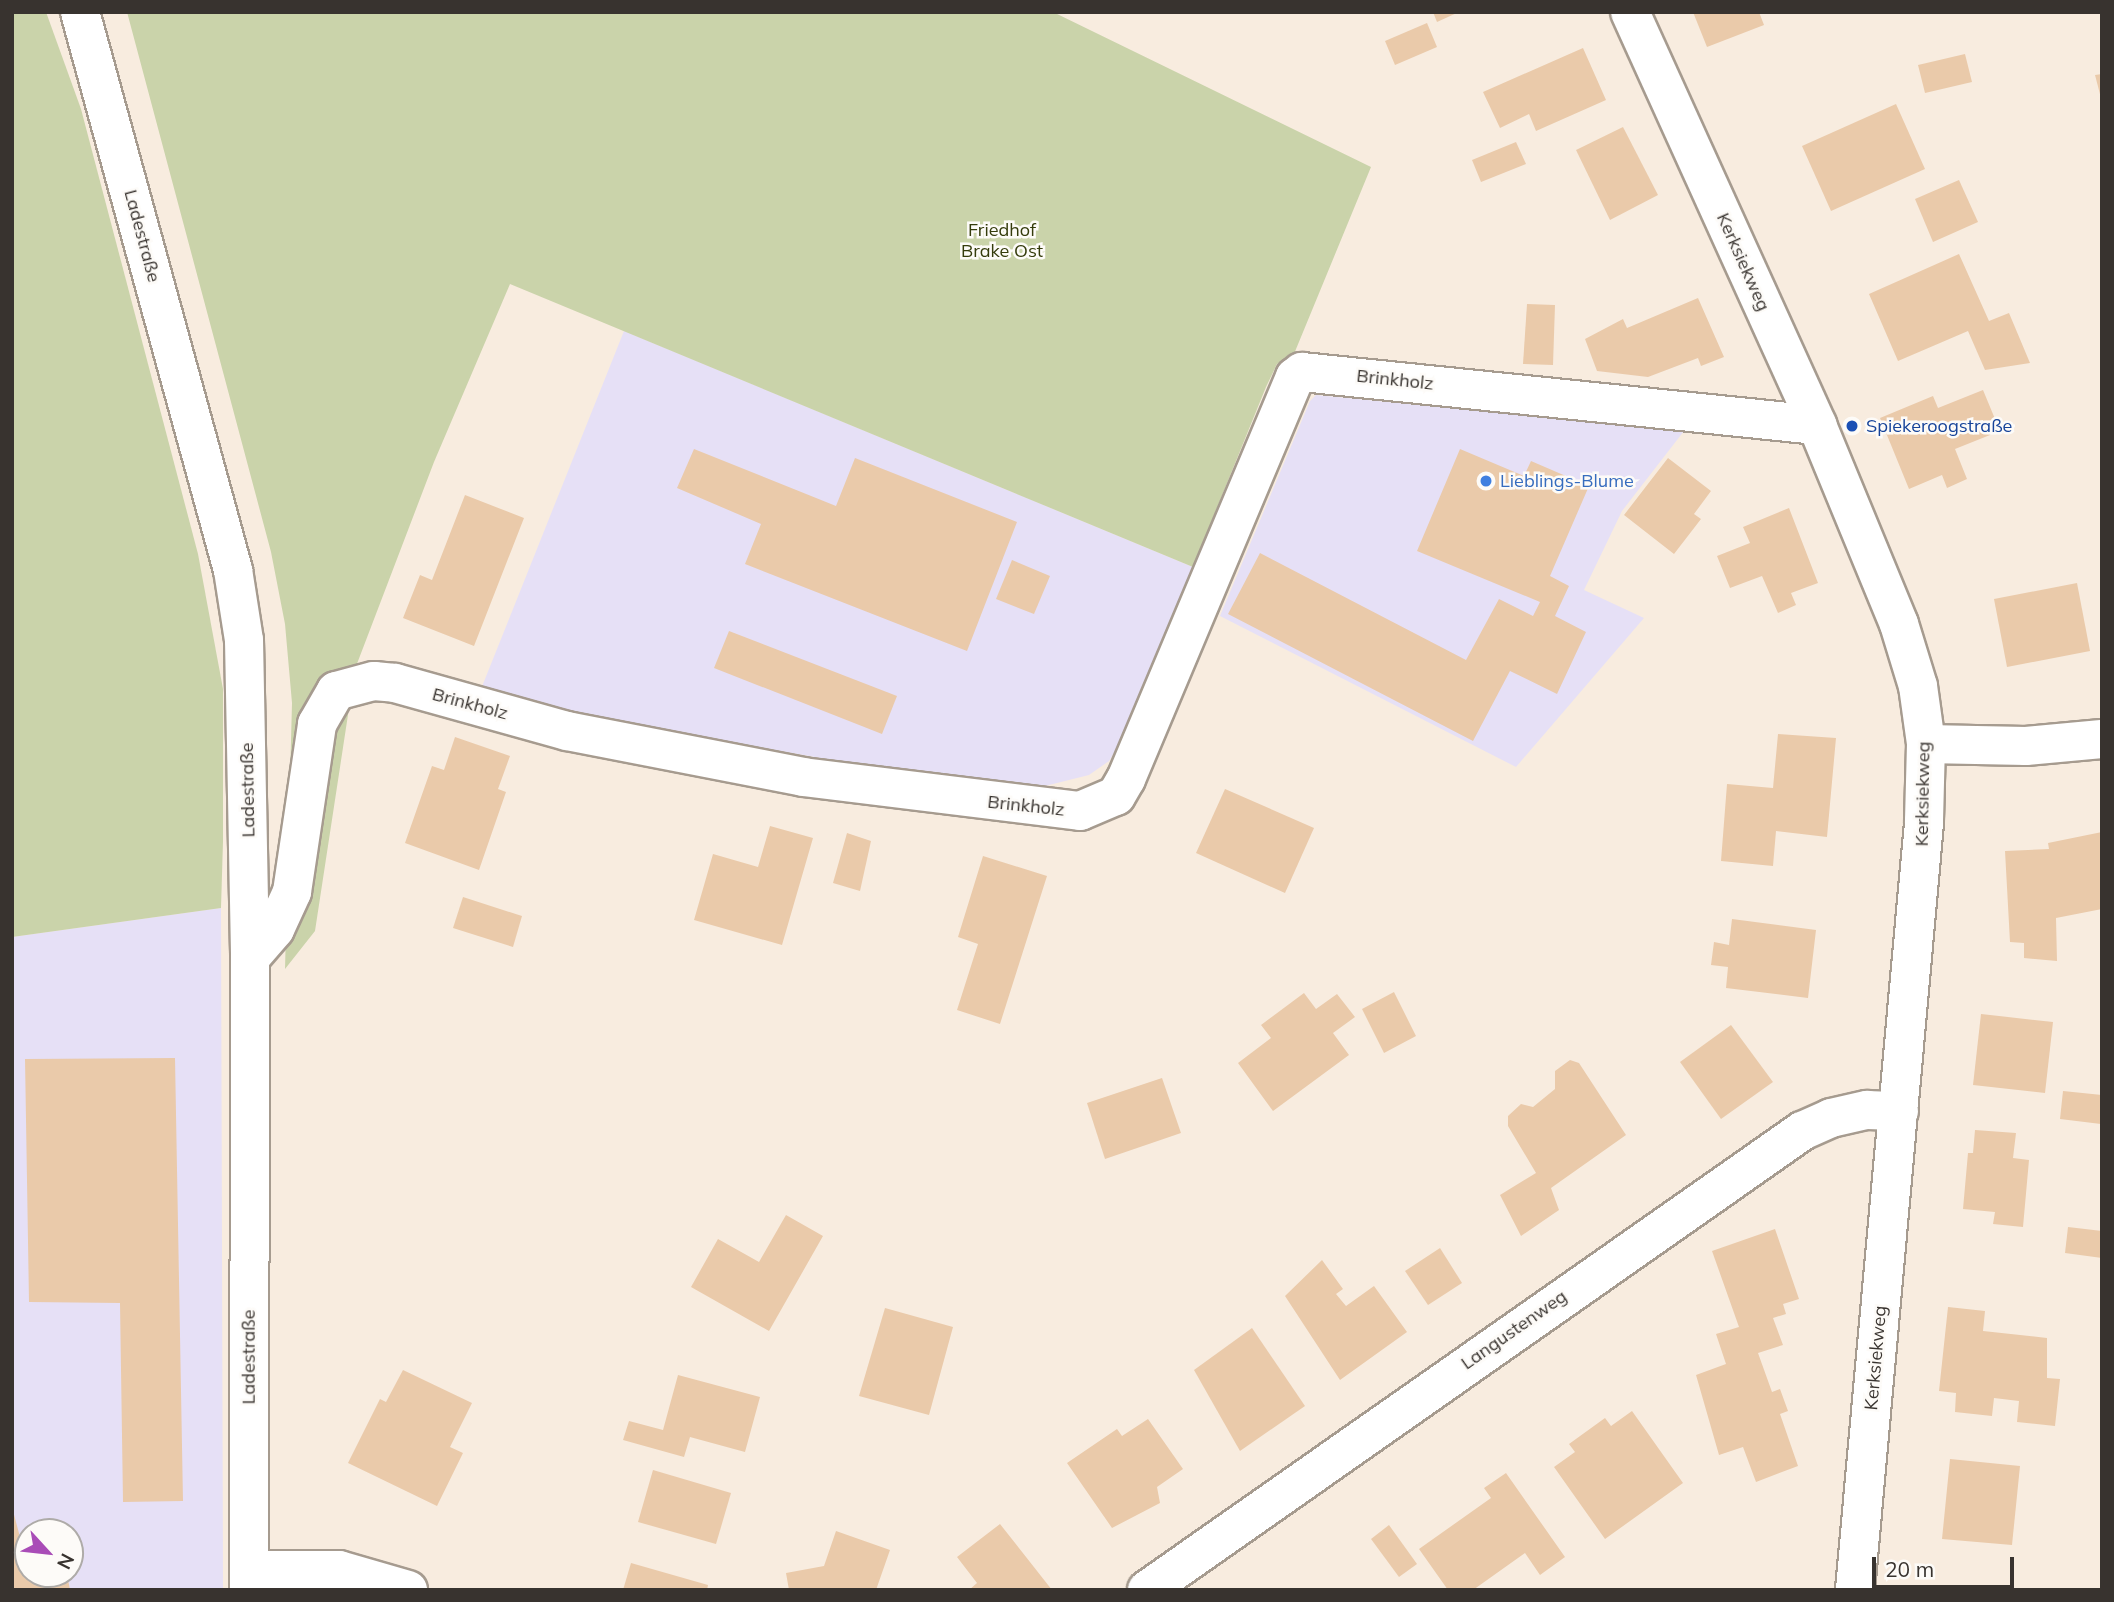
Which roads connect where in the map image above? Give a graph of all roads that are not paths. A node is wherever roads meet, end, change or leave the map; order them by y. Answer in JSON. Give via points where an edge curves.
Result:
{"nodes":[{"id":1,"x":80,"y":12,"type":"edge"},
{"id":2,"x":1630,"y":12,"type":"edge"},
{"id":3,"x":1817,"y":425,"type":"junction"},
{"id":4,"x":2102,"y":739,"type":"edge"},
{"id":5,"x":1926,"y":744,"type":"junction"},
{"id":6,"x":250,"y":958,"type":"junction"},
{"id":7,"x":1899,"y":1111,"type":"junction"},
{"id":8,"x":249,"y":1580,"type":"edge"},
{"id":9,"x":408,"y":1590,"type":"edge"},
{"id":10,"x":1147,"y":1590,"type":"edge"},
{"id":11,"x":1855,"y":1590,"type":"edge"}],
"edges":[{"from":1,"to":6,"type":"street","name":"Ladestraße","via":[[233,570],[244,640]]},
{"from":2,"to":3,"type":"street","name":"Kerksiekweg"},
{"from":3,"to":5,"type":"street","name":"Kerksiekweg","via":[[1899,624],[1917,686]]},
{"from":3,"to":6,"type":"street","name":"Brinkholz","via":[[1302,372],[1295,377],[1126,779],[1116,796],[1080,811],[750,767],[567,730],[395,683],[374,681],[336,691],[317,724],[292,892],[275,929]]},
{"from":4,"to":5,"type":"street","via":[[2026,746]]},
{"from":5,"to":7,"type":"street","name":"Kerksiekweg","via":[[1924,823]]},
{"from":6,"to":8,"type":"street","name":"Ladestraße"},
{"from":7,"to":10,"type":"street","name":"Langustenweg","via":[[1867,1110],[1802,1131]]},
{"from":7,"to":11,"type":"street","name":"Kerksiekweg"},
{"from":8,"to":9,"type":"street","via":[[339,1570]]}]}
